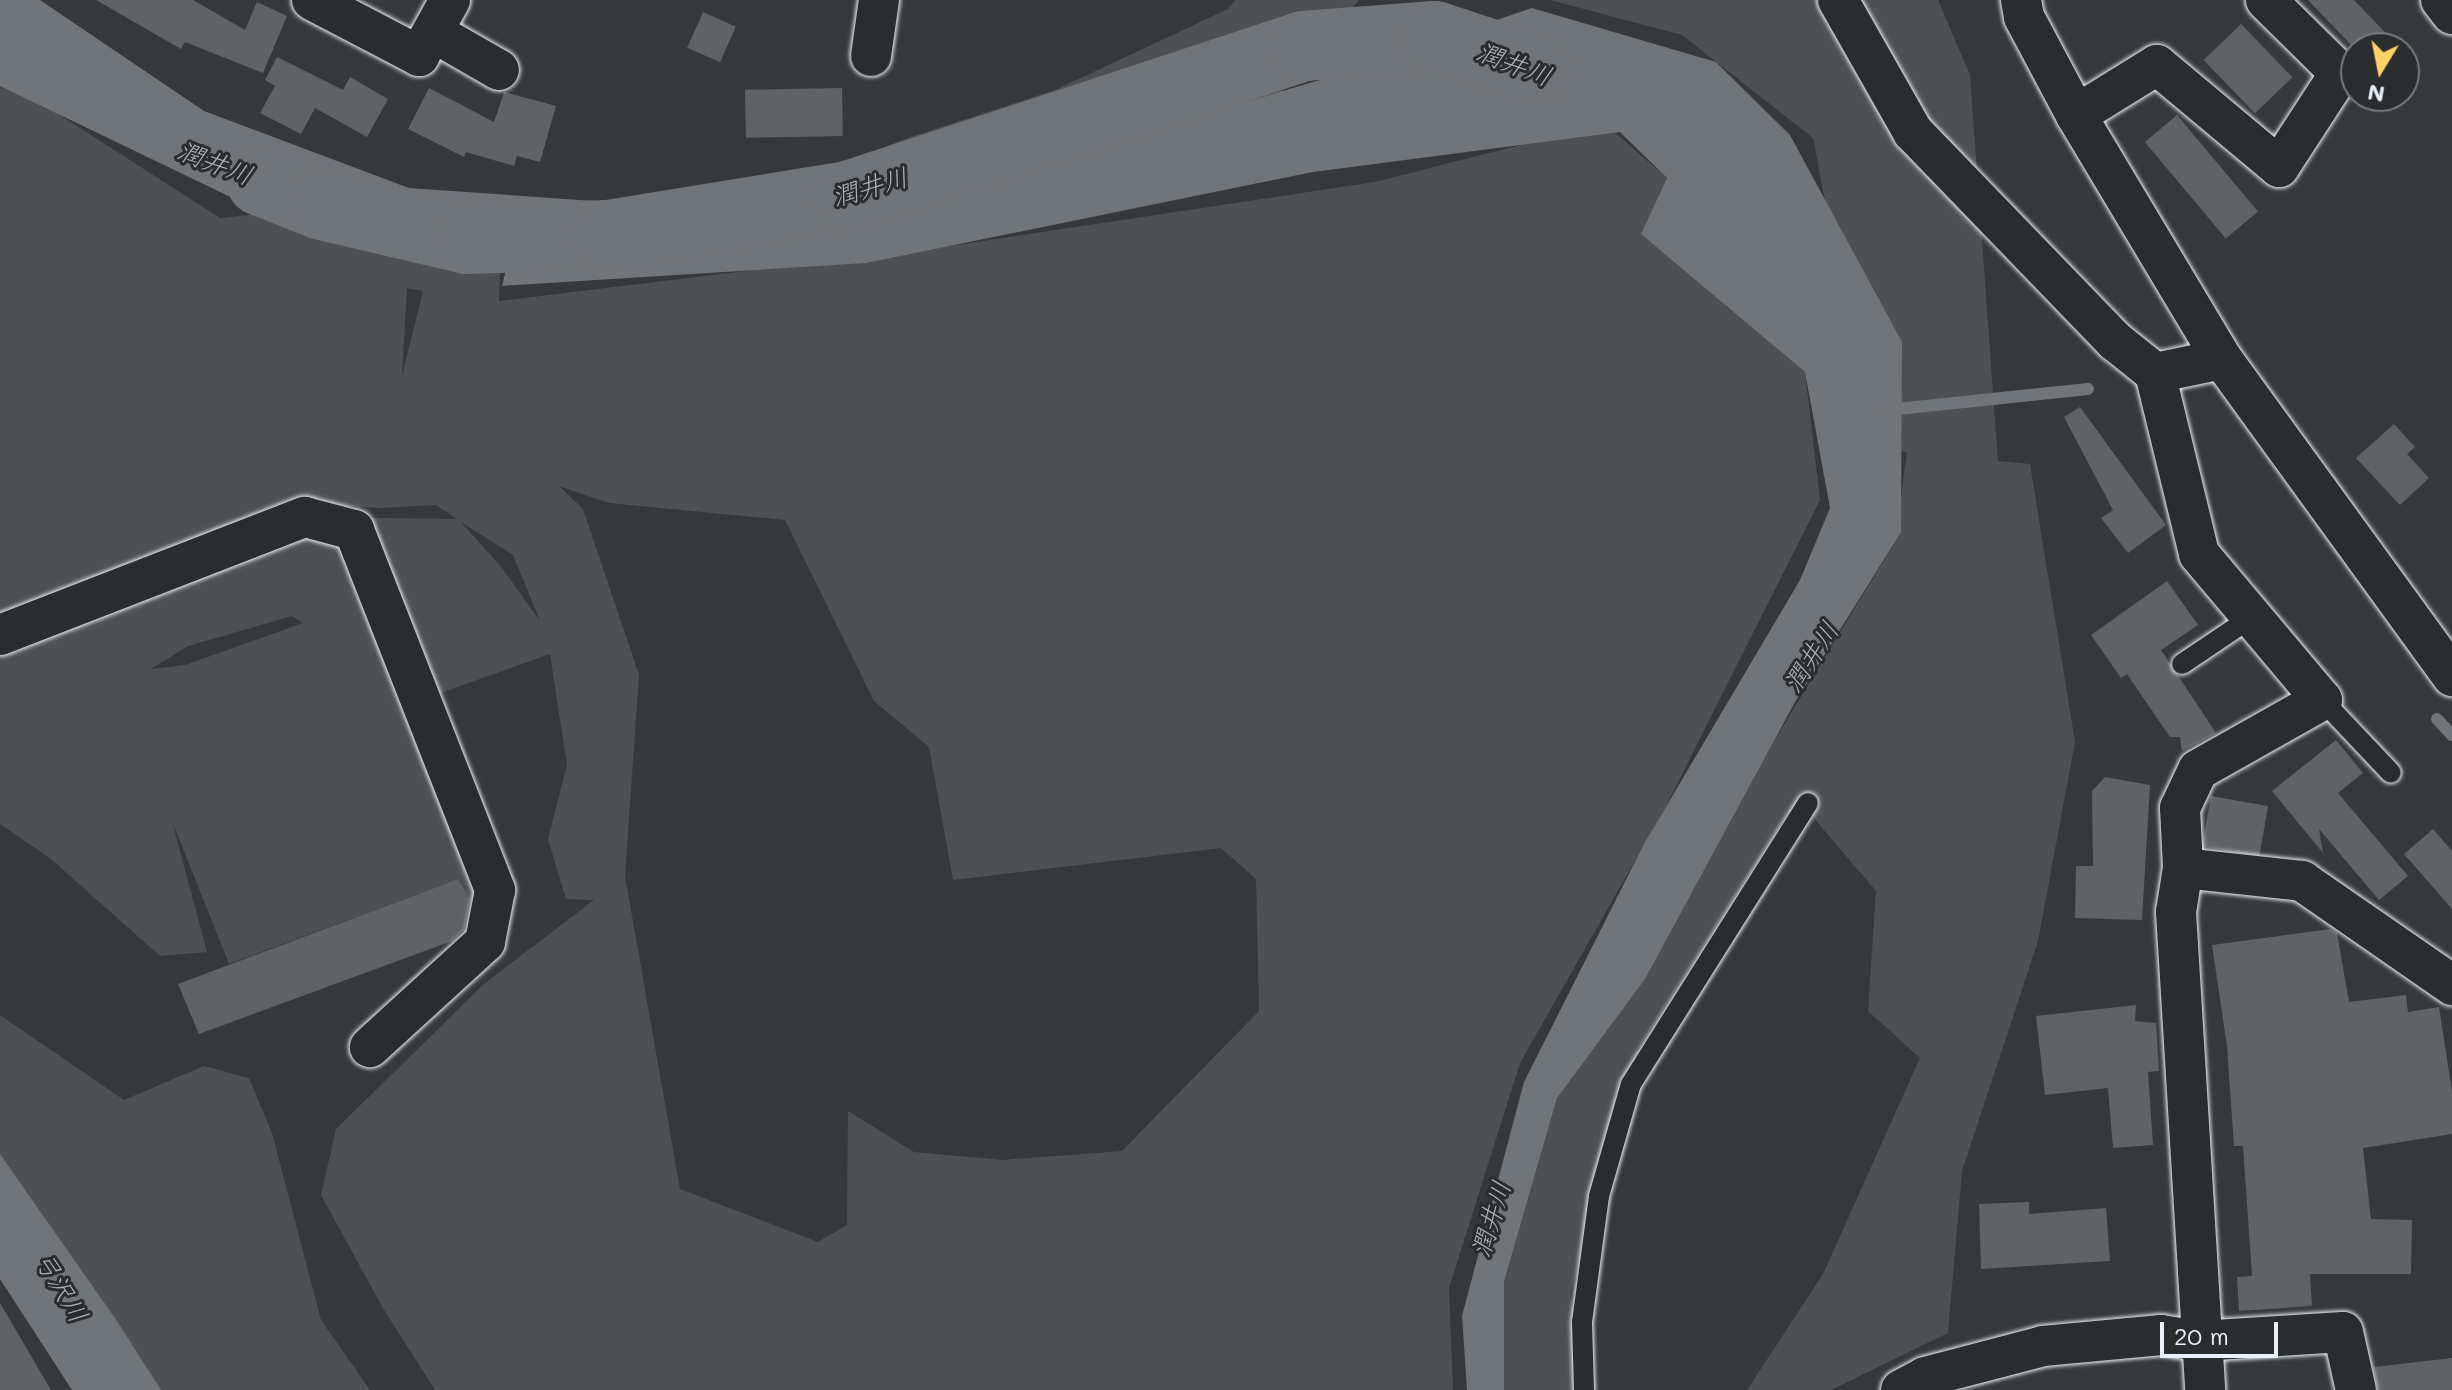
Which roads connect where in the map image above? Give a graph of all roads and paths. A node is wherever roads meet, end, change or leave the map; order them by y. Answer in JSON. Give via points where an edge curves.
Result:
{"nodes":[{"id":1,"x":312,"y":0,"type":"edge"},
{"id":2,"x":879,"y":0,"type":"edge"},
{"id":3,"x":1838,"y":0,"type":"edge"},
{"id":4,"x":2021,"y":0,"type":"edge"},
{"id":5,"x":2266,"y":0,"type":"edge"},
{"id":6,"x":2441,"y":0,"type":"edge"},
{"id":7,"x":2452,"y":14,"type":"edge"},
{"id":8,"x":441,"y":16,"type":"edge"},
{"id":9,"x":871,"y":56,"type":"dead end"},
{"id":10,"x":499,"y":70,"type":"dead end"},
{"id":11,"x":2076,"y":115,"type":"junction"},
{"id":12,"x":2222,"y":359,"type":"junction"},
{"id":13,"x":2155,"y":373,"type":"junction"},
{"id":14,"x":2252,"y":617,"type":"junction"},
{"id":15,"x":0,"y":635,"type":"edge"},
{"id":16,"x":2182,"y":664,"type":"dead end"},
{"id":17,"x":2452,"y":676,"type":"edge"},
{"id":18,"x":2322,"y":700,"type":"junction"},
{"id":19,"x":2391,"y":773,"type":"dead end"},
{"id":20,"x":1808,"y":803,"type":"dead end"},
{"id":21,"x":2183,"y":868,"type":"junction"},
{"id":22,"x":2452,"y":985,"type":"edge"},
{"id":23,"x":370,"y":1047,"type":"dead end"},
{"id":24,"x":2199,"y":1341,"type":"junction"},
{"id":25,"x":1918,"y":1386,"type":"edge"},
{"id":26,"x":1584,"y":1390,"type":"edge"},
{"id":27,"x":2205,"y":1390,"type":"edge"},
{"id":28,"x":2356,"y":1390,"type":"edge"}],
"edges":[{"from":1,"to":8,"type":"street","via":[[419,56]]},
{"from":2,"to":9,"type":"street"},
{"from":3,"to":13,"type":"street","via":[[1913,132],[2115,341]]},
{"from":4,"to":11,"type":"street","via":[[2024,17]]},
{"from":5,"to":11,"type":"street","via":[[2340,73],[2279,167],[2157,65]]},
{"from":6,"to":7,"type":"street"},
{"from":8,"to":10,"type":"street"},
{"from":11,"to":12,"type":"street"},
{"from":12,"to":13,"type":"street"},
{"from":12,"to":17,"type":"street"},
{"from":13,"to":14,"type":"street","via":[[2199,554]]},
{"from":14,"to":16,"type":"lane"},
{"from":14,"to":18,"type":"street"},
{"from":15,"to":23,"type":"street","via":[[305,517],[354,530],[495,890],[485,942]]},
{"from":18,"to":19,"type":"lane"},
{"from":18,"to":21,"type":"street","via":[[2198,770],[2180,808]]},
{"from":20,"to":26,"type":"lane","via":[[1631,1084],[1599,1196],[1582,1322]]},
{"from":21,"to":22,"type":"street","via":[[2302,881]]},
{"from":21,"to":24,"type":"street","via":[[2176,912]]},
{"from":24,"to":25,"type":"street","via":[[2161,1335],[2043,1346]]},
{"from":24,"to":27,"type":"street"},
{"from":24,"to":28,"type":"street","via":[[2343,1332]]}]}
